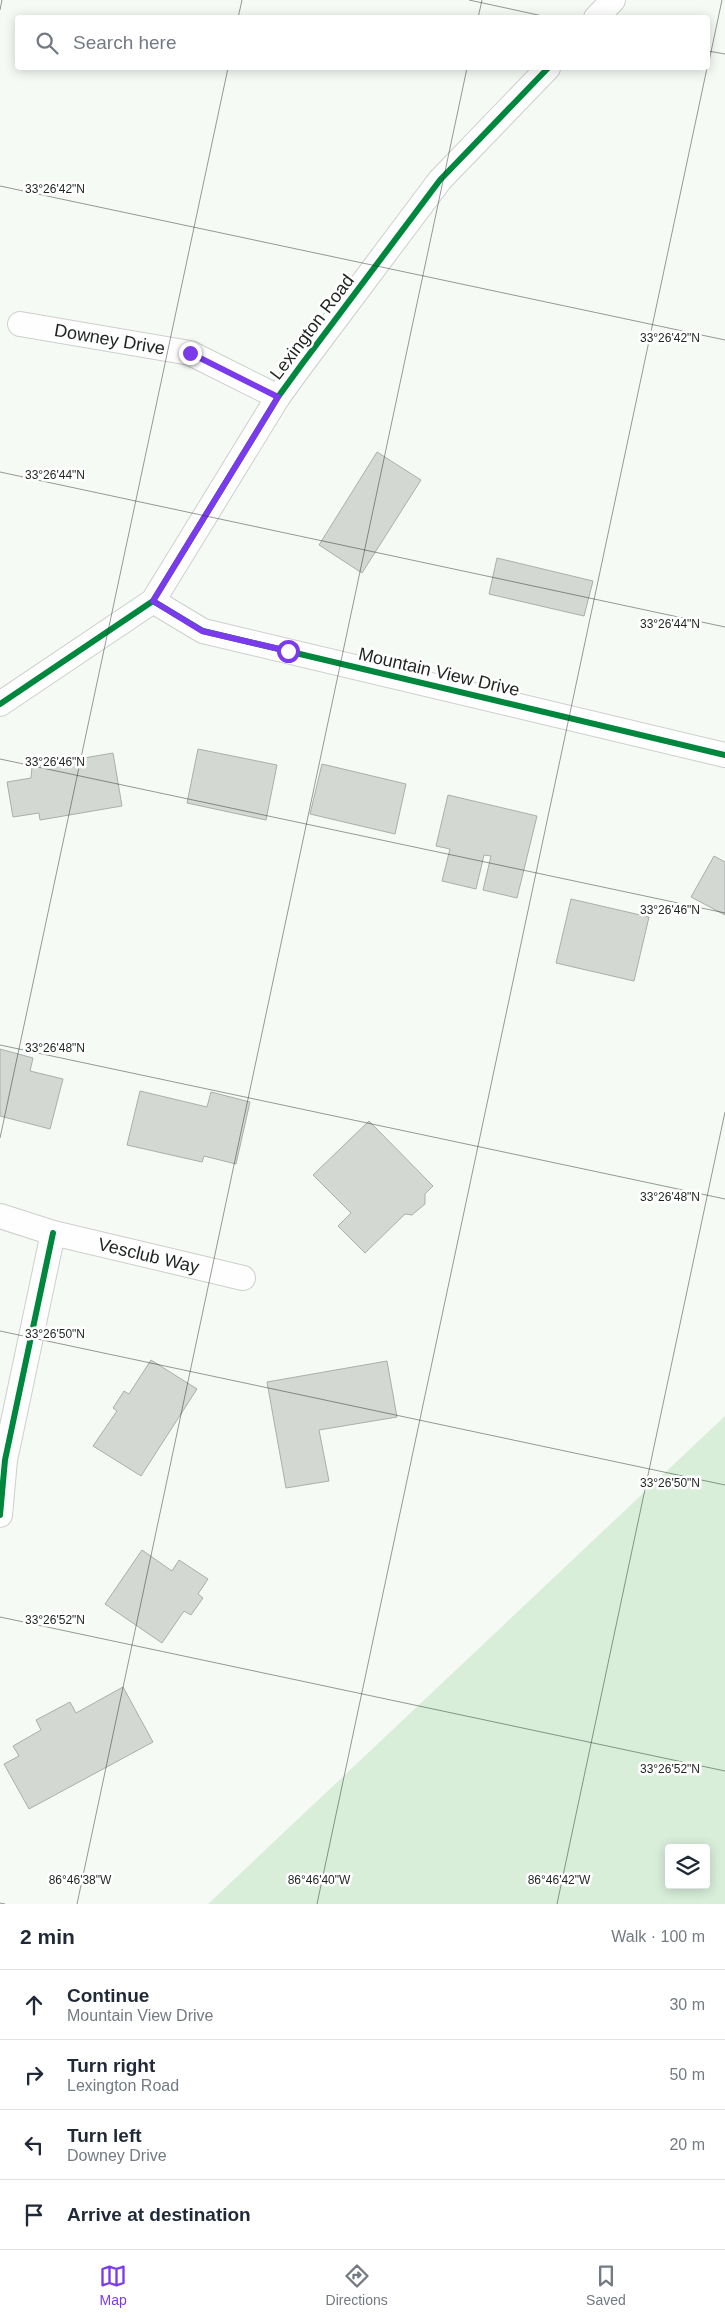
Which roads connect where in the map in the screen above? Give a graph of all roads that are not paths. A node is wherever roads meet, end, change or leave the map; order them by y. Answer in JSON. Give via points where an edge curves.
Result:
{"nodes":[{"id":1,"x":613,"y":0,"type":"edge"},
{"id":2,"x":599,"y":15,"type":"edge"},
{"id":3,"x":546,"y":70,"type":"edge"},
{"id":4,"x":20,"y":324,"type":"dead end"},
{"id":5,"x":278,"y":397,"type":"junction"},
{"id":6,"x":153,"y":601,"type":"junction"},
{"id":7,"x":0,"y":704,"type":"edge"},
{"id":8,"x":725,"y":755,"type":"edge"},
{"id":9,"x":0,"y":1216,"type":"edge"},
{"id":10,"x":53,"y":1233,"type":"junction"},
{"id":11,"x":243,"y":1278,"type":"dead end"},
{"id":12,"x":0,"y":1515,"type":"edge"}],
"edges":[{"from":1,"to":2,"type":"street"},
{"from":3,"to":5,"type":"street","name":"Lexington Road","via":[[440,180]]},
{"from":4,"to":5,"type":"street","name":"Downey Drive","via":[[190,353]]},
{"from":5,"to":6,"type":"street","name":"Lexington Road"},
{"from":6,"to":7,"type":"street","name":"Lexington Road"},
{"from":6,"to":8,"type":"street","name":"Mountain View Drive","via":[[202,631]]},
{"from":9,"to":10,"type":"street","name":"Vesclub Way"},
{"from":10,"to":11,"type":"street","name":"Vesclub Way"},
{"from":10,"to":12,"type":"street","via":[[5,1460]]}]}
